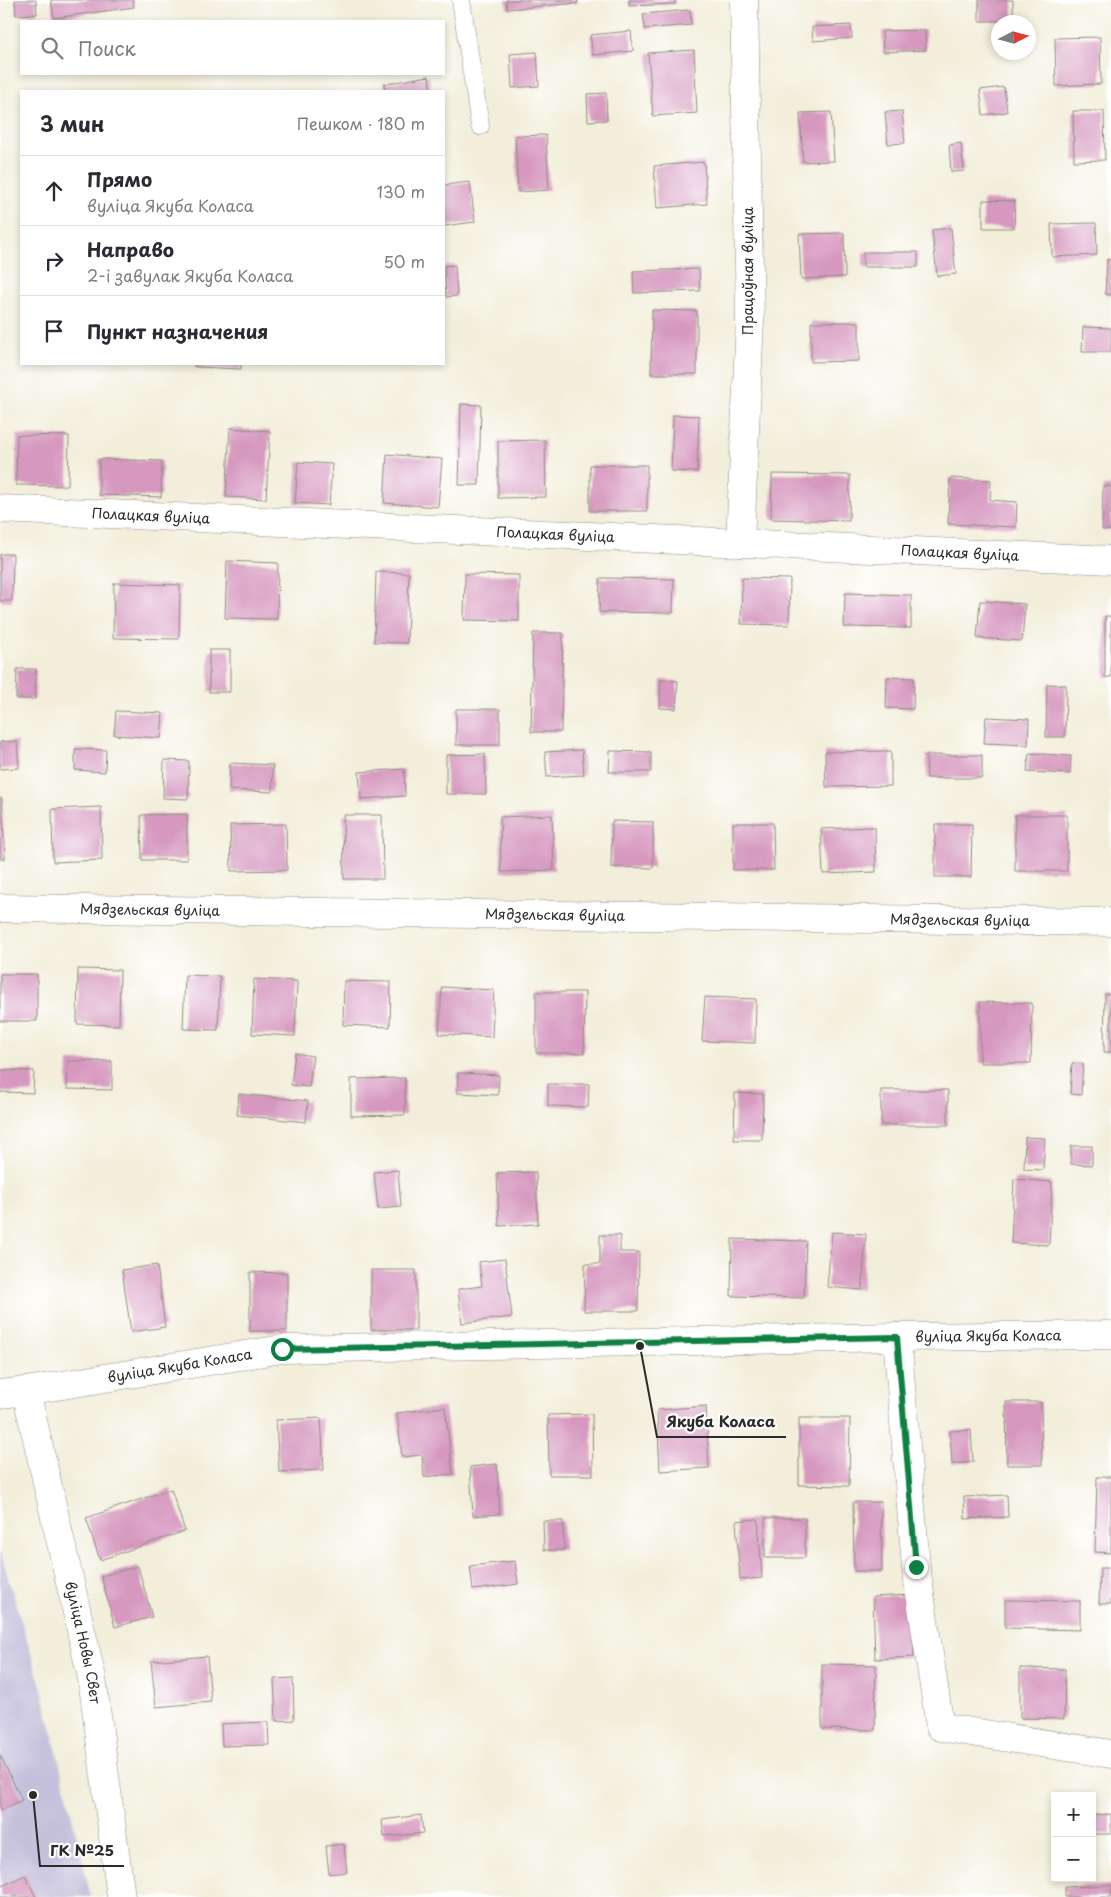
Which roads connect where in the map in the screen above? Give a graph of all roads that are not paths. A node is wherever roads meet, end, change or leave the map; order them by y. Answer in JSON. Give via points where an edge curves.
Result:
{"nodes":[{"id":1,"x":461,"y":0,"type":"edge"},
{"id":2,"x":744,"y":0,"type":"edge"},
{"id":3,"x":480,"y":126,"type":"dead end"},
{"id":4,"x":0,"y":509,"type":"edge"},
{"id":5,"x":740,"y":542,"type":"junction"},
{"id":6,"x":1111,"y":560,"type":"edge"},
{"id":7,"x":0,"y":908,"type":"edge"},
{"id":8,"x":1111,"y":922,"type":"edge"},
{"id":9,"x":1111,"y":1335,"type":"edge"},
{"id":10,"x":897,"y":1337,"type":"junction"},
{"id":11,"x":13,"y":1392,"type":"edge"},
{"id":12,"x":1111,"y":1754,"type":"edge"},
{"id":13,"x":121,"y":1897,"type":"edge"}],
"edges":[{"from":1,"to":3,"type":"lane"},
{"from":2,"to":5,"type":"street","name":"Працоўная вуліца","via":[[750,320]]},
{"from":4,"to":5,"type":"street","name":"Полацкая вуліца"},
{"from":5,"to":6,"type":"street","name":"Полацкая вуліца"},
{"from":7,"to":8,"type":"street","name":"Мядзельская вуліца"},
{"from":9,"to":10,"type":"street","name":"вуліца Якуба Коласа"},
{"from":10,"to":11,"type":"street","name":"вуліца Якуба Коласа","via":[[282,1349]]},
{"from":10,"to":12,"type":"street","via":[[916,1567],[940,1727]]},
{"from":11,"to":13,"type":"street","name":"вуліца Новы Свет","via":[[92,1678]]}]}
